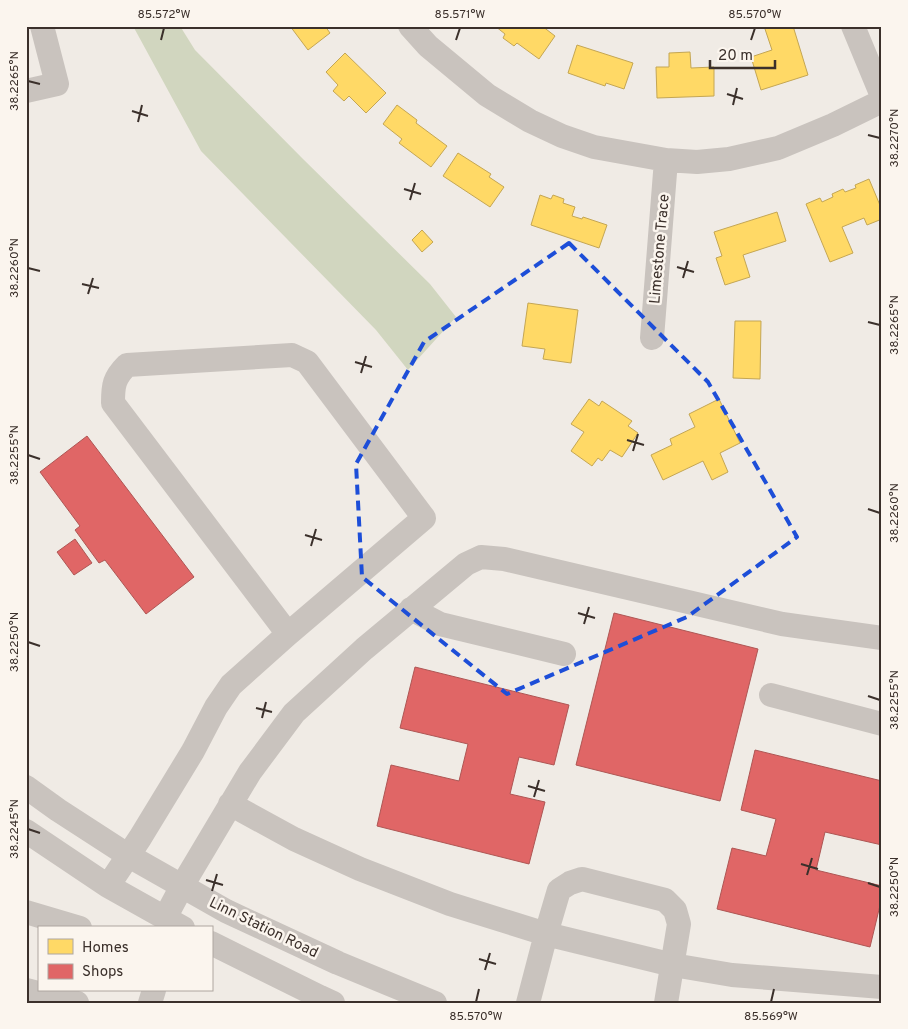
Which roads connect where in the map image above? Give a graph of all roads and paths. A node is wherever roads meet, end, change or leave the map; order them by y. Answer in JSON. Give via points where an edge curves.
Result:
{"nodes":[{"id":1,"x":42,"y":26,"type":"edge"},
{"id":2,"x":410,"y":26,"type":"edge"},
{"id":3,"x":854,"y":26,"type":"edge"},
{"id":4,"x":26,"y":92,"type":"edge"},
{"id":5,"x":882,"y":96,"type":"edge"},
{"id":6,"x":882,"y":101,"type":"edge"},
{"id":7,"x":666,"y":160,"type":"junction"},
{"id":8,"x":652,"y":338,"type":"dead end"},
{"id":9,"x":412,"y":609,"type":"junction"},
{"id":10,"x":288,"y":634,"type":"junction"},
{"id":11,"x":882,"y":638,"type":"edge"},
{"id":12,"x":564,"y":654,"type":"dead end"},
{"id":13,"x":771,"y":695,"type":"dead end"},
{"id":14,"x":882,"y":724,"type":"edge"},
{"id":15,"x":26,"y":787,"type":"edge"},
{"id":16,"x":230,"y":804,"type":"junction"},
{"id":17,"x":26,"y":831,"type":"edge"},
{"id":18,"x":129,"y":856,"type":"junction"},
{"id":19,"x":108,"y":886,"type":"junction"},
{"id":20,"x":182,"y":886,"type":"junction"},
{"id":21,"x":26,"y":912,"type":"edge"},
{"id":22,"x":177,"y":925,"type":"edge"},
{"id":23,"x":73,"y":926,"type":"edge"},
{"id":24,"x":546,"y":934,"type":"junction"},
{"id":25,"x":212,"y":943,"type":"edge"},
{"id":26,"x":673,"y":965,"type":"junction"},
{"id":27,"x":882,"y":987,"type":"edge"},
{"id":28,"x":26,"y":990,"type":"edge"},
{"id":29,"x":396,"y":995,"type":"edge"},
{"id":30,"x":77,"y":1003,"type":"edge"},
{"id":31,"x":333,"y":1003,"type":"edge"},
{"id":32,"x":435,"y":1003,"type":"edge"},
{"id":33,"x":528,"y":1003,"type":"edge"},
{"id":34,"x":666,"y":1003,"type":"edge"}],
"edges":[{"from":1,"to":4,"type":"street","via":[[57,84]]},
{"from":2,"to":7,"type":"street","via":[[428,46],[487,95],[530,122],[594,148]]},
{"from":3,"to":5,"type":"street"},
{"from":6,"to":7,"type":"street","via":[[778,148],[729,159]]},
{"from":7,"to":8,"type":"street","name":"Limestone Trace"},
{"from":9,"to":11,"type":"street","via":[[466,564],[481,557],[782,624]]},
{"from":9,"to":12,"type":"street","via":[[440,624]]},
{"from":9,"to":16,"type":"street","via":[[294,712]]},
{"from":10,"to":10,"type":"street","via":[[424,518],[308,362],[292,355],[127,366],[113,387],[113,403]]},
{"from":10,"to":18,"type":"street","via":[[231,685]]},
{"from":13,"to":14,"type":"street"},
{"from":15,"to":18,"type":"street","name":"Linn Station Road"},
{"from":16,"to":20,"type":"street"},
{"from":16,"to":24,"type":"street","via":[[294,839],[360,869],[450,904]]},
{"from":17,"to":19,"type":"street"},
{"from":18,"to":19,"type":"street"},
{"from":18,"to":20,"type":"street","name":"Linn Station Road"},
{"from":19,"to":22,"type":"street"},
{"from":20,"to":22,"type":"street"},
{"from":20,"to":29,"type":"street","name":"Linn Station Road"},
{"from":21,"to":23,"type":"street"},
{"from":24,"to":26,"type":"street"},
{"from":24,"to":26,"type":"street","via":[[559,890],[582,879],[591,881],[665,900],[675,910],[679,924]]},
{"from":24,"to":33,"type":"street"},
{"from":25,"to":31,"type":"street"},
{"from":26,"to":27,"type":"street","via":[[732,975]]},
{"from":26,"to":34,"type":"street"},
{"from":28,"to":30,"type":"street"},
{"from":29,"to":32,"type":"street","name":"Linn Station Road"}]}
